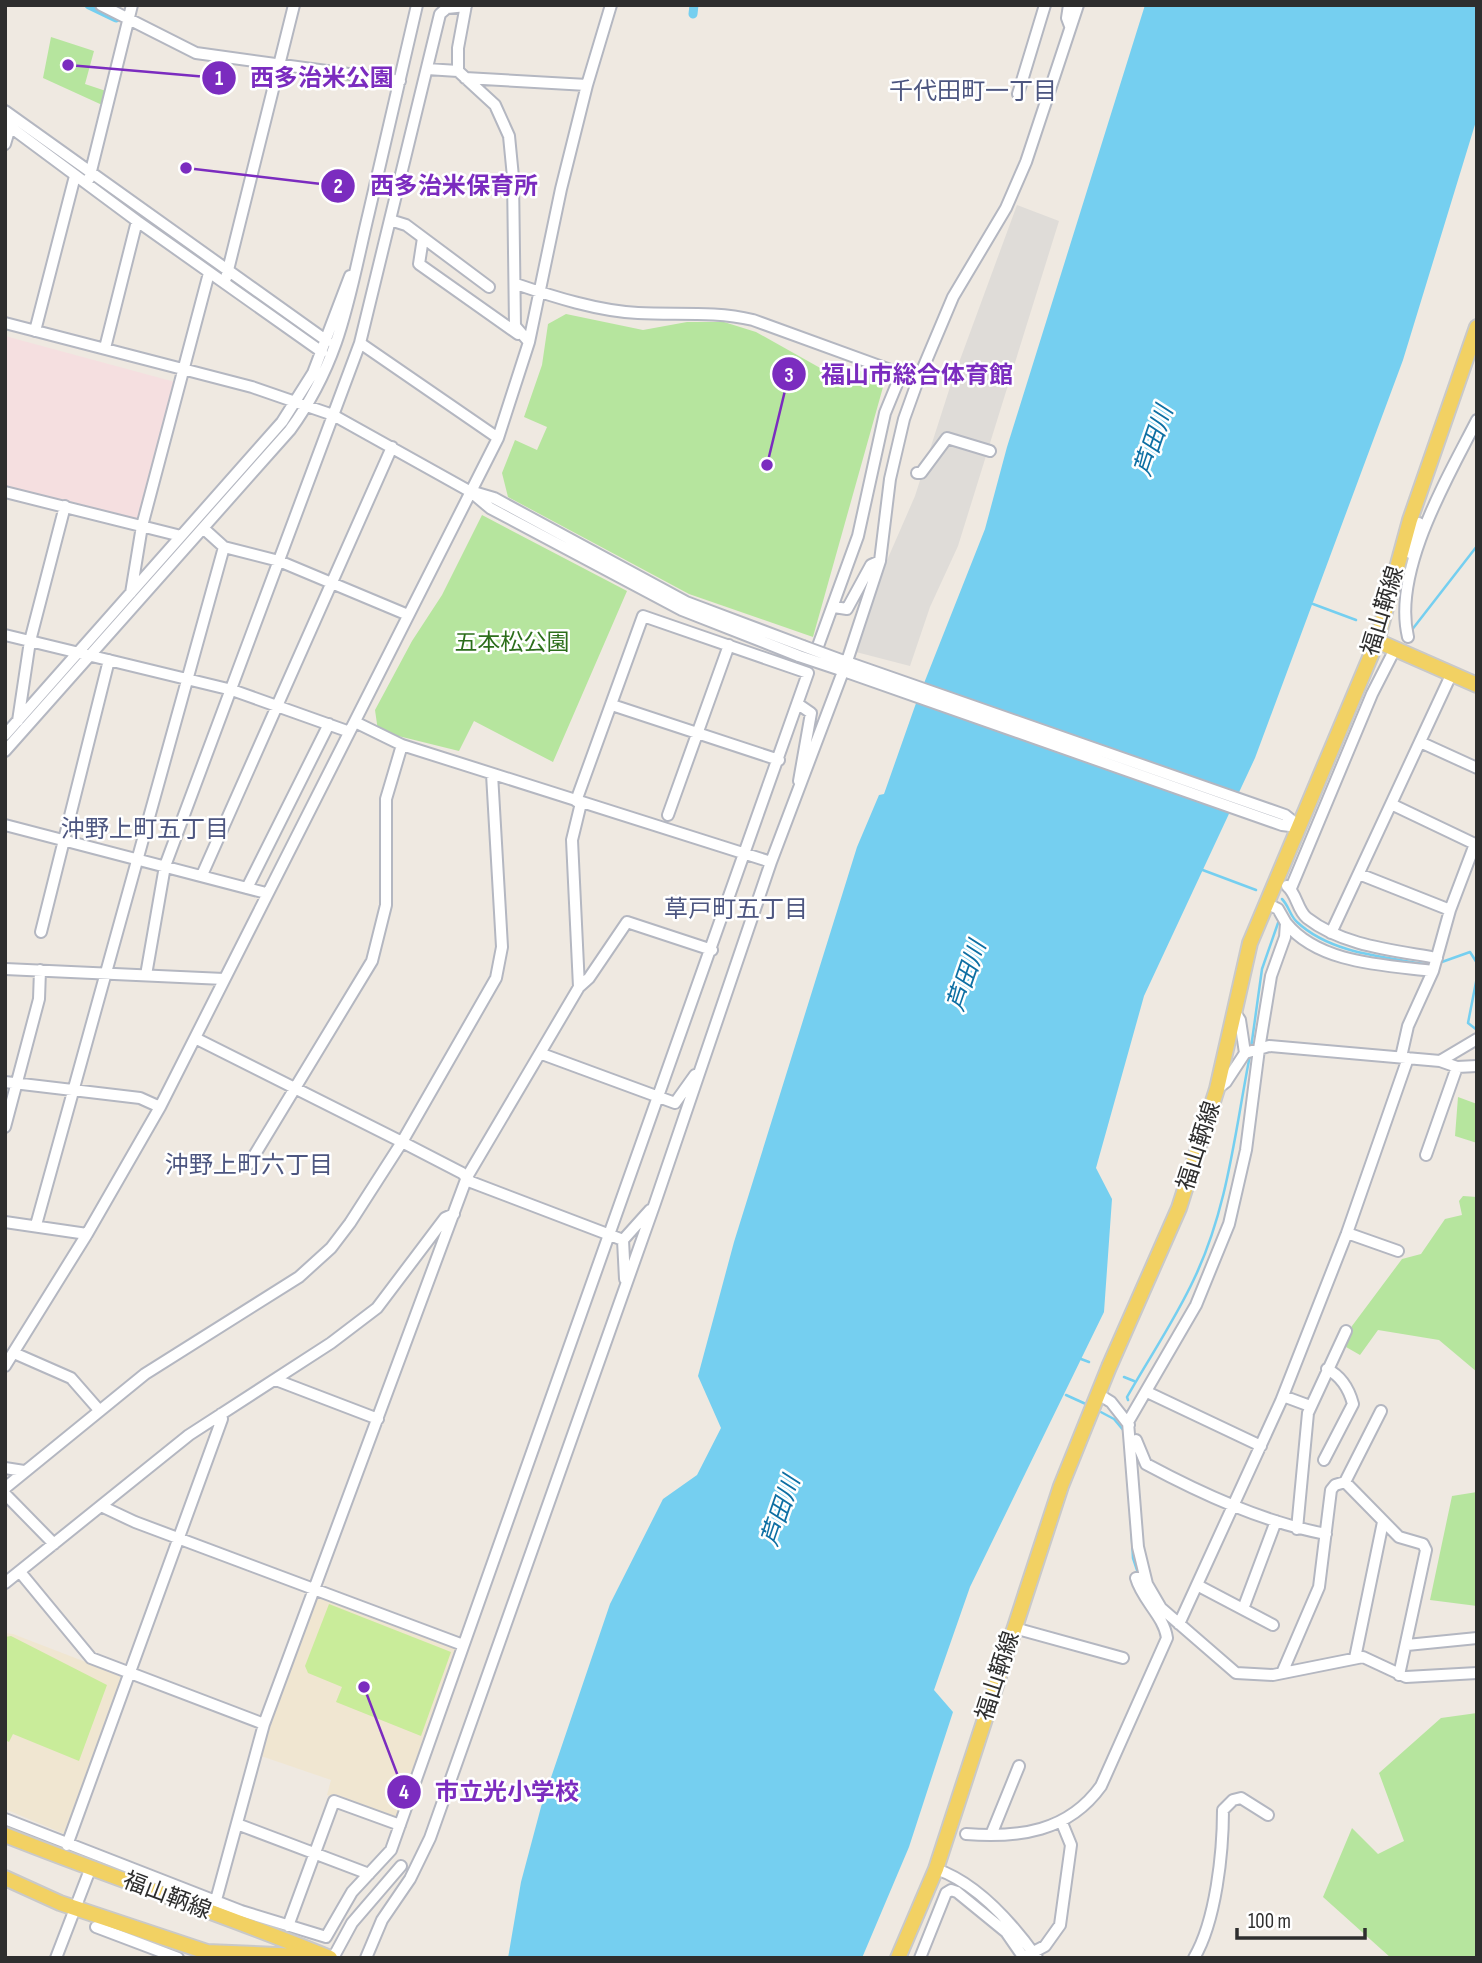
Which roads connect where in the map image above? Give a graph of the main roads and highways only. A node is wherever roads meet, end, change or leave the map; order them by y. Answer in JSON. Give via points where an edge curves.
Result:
{"nodes":[{"id":1,"x":1477,"y":327,"type":"edge"},
{"id":2,"x":1377,"y":641,"type":"junction"},
{"id":3,"x":1477,"y":685,"type":"edge"},
{"id":4,"x":5,"y":1835,"type":"edge"},
{"id":5,"x":5,"y":1878,"type":"edge"},
{"id":6,"x":330,"y":1957,"type":"edge"},
{"id":7,"x":898,"y":1958,"type":"edge"}],
"edges":[{"from":1,"to":2,"type":"main road","name":"福山鞆線"},
{"from":2,"to":3,"type":"main road"},
{"from":2,"to":7,"type":"main road","name":"福山鞆線","via":[[1250,943],[1217,1089],[1178,1208],[1061,1486],[936,1869]]},
{"from":4,"to":6,"type":"main road","name":"福山鞆線"},
{"from":5,"to":6,"type":"main road","name":"福山鞆線","via":[[155,1942],[207,1952]]}]}
